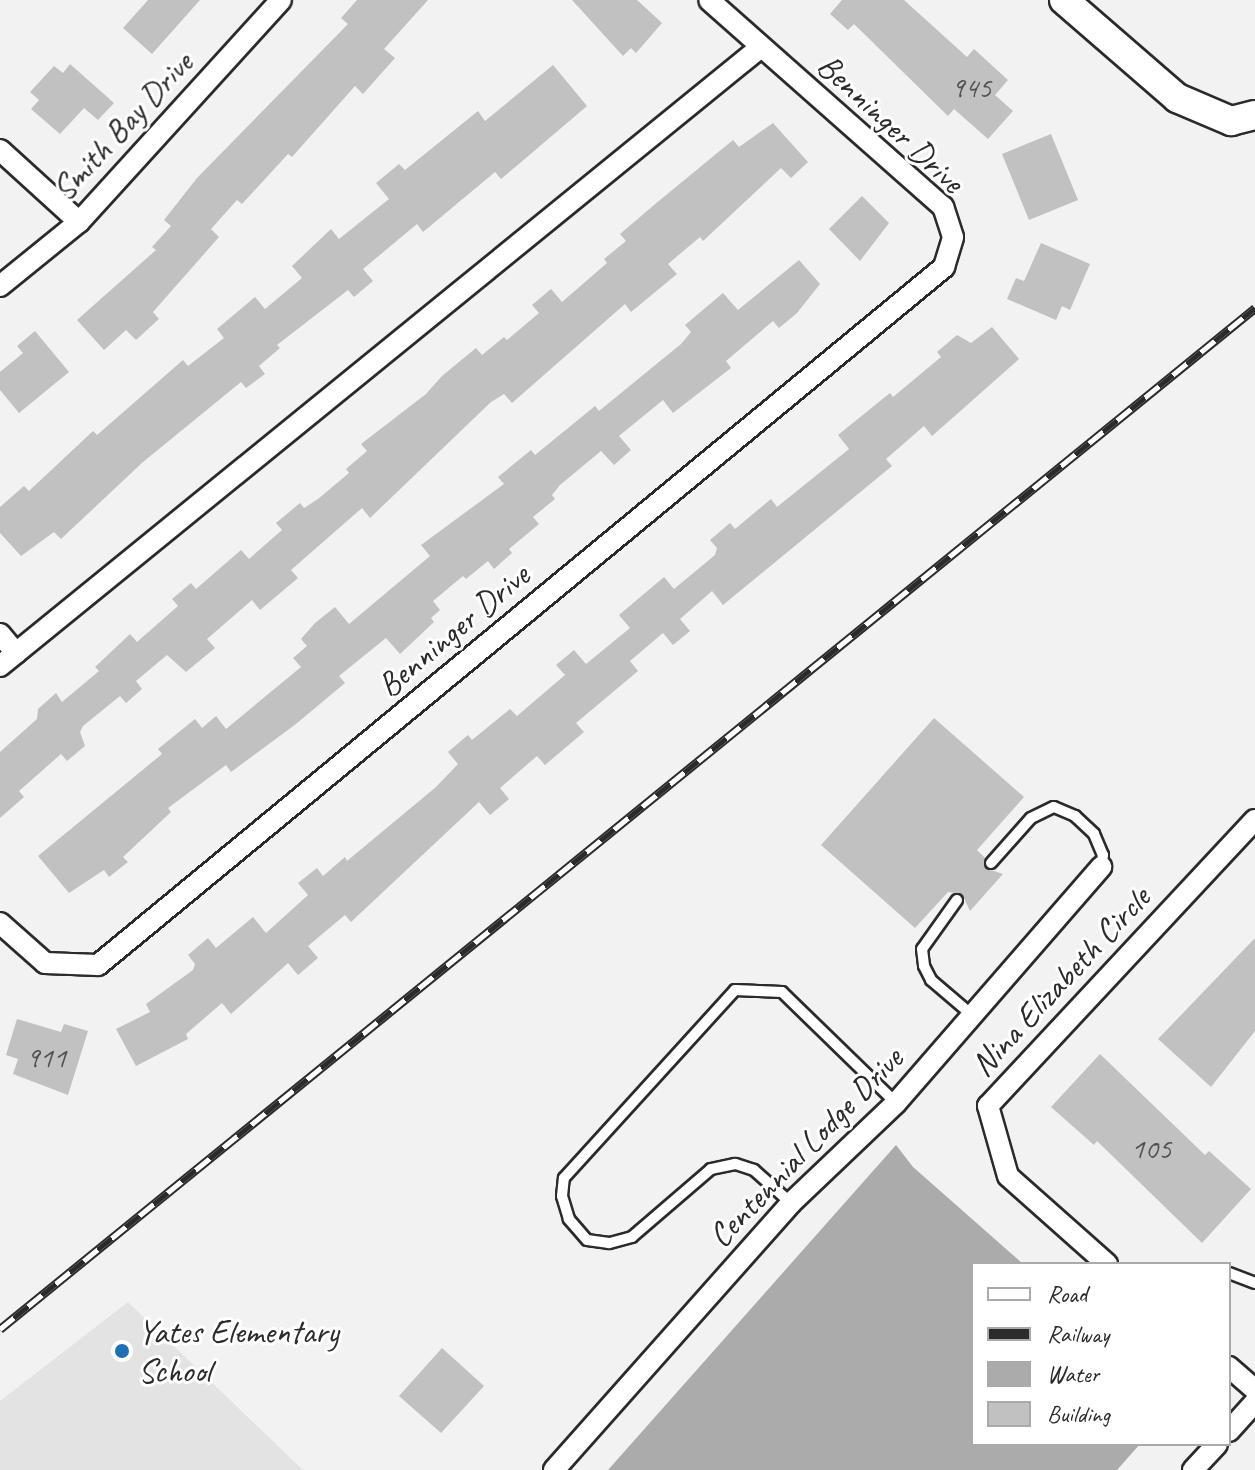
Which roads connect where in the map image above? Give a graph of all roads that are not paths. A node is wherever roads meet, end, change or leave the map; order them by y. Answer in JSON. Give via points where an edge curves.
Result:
{"nodes":[{"id":1,"x":281,"y":0,"type":"edge"},
{"id":2,"x":709,"y":0,"type":"edge"},
{"id":3,"x":1064,"y":0,"type":"edge"},
{"id":4,"x":761,"y":47,"type":"junction"},
{"id":5,"x":1243,"y":118,"type":"edge"},
{"id":6,"x":0,"y":150,"type":"edge"},
{"id":7,"x":79,"y":222,"type":"junction"},
{"id":8,"x":0,"y":286,"type":"edge"},
{"id":9,"x":0,"y":634,"type":"edge"},
{"id":10,"x":8,"y":659,"type":"edge"},
{"id":11,"x":1255,"y":820,"type":"edge"},
{"id":12,"x":991,"y":863,"type":"dead end"},
{"id":13,"x":1101,"y":867,"type":"joint"},
{"id":14,"x":957,"y":900,"type":"dead end"},
{"id":15,"x":0,"y":923,"type":"edge"},
{"id":16,"x":972,"y":1015,"type":"junction"},
{"id":17,"x":896,"y":1103,"type":"junction"},
{"id":18,"x":791,"y":1203,"type":"junction"},
{"id":19,"x":1105,"y":1262,"type":"edge"},
{"id":20,"x":1231,"y":1274,"type":"edge"},
{"id":21,"x":1255,"y":1283,"type":"edge"},
{"id":22,"x":1231,"y":1369,"type":"edge"},
{"id":23,"x":1255,"y":1390,"type":"edge"},
{"id":24,"x":1255,"y":1402,"type":"edge"},
{"id":25,"x":1231,"y":1429,"type":"edge"},
{"id":26,"x":1215,"y":1446,"type":"edge"},
{"id":27,"x":554,"y":1470,"type":"edge"},
{"id":28,"x":1193,"y":1470,"type":"edge"}],
"edges":[{"from":1,"to":7,"type":"street","name":"Smith Bay Drive"},
{"from":2,"to":4,"type":"street"},
{"from":3,"to":5,"type":"street","via":[[1177,98]]},
{"from":4,"to":10,"type":"street"},
{"from":4,"to":15,"type":"street","name":"Benninger Drive","via":[[943,207],[953,237],[944,267],[98,965],[45,963]]},
{"from":6,"to":7,"type":"street"},
{"from":7,"to":8,"type":"street","name":"Smith Bay Drive"},
{"from":9,"to":10,"type":"street"},
{"from":11,"to":19,"type":"street","name":"Nina Elizabeth Circle","via":[[988,1106],[1008,1176]]},
{"from":12,"to":13,"type":"lane","via":[[1031,818],[1054,807],[1075,816],[1094,834],[1103,855]]},
{"from":13,"to":16,"type":"street","name":"Centennial Lodge Drive"},
{"from":14,"to":16,"type":"lane","via":[[927,939],[924,966],[931,980]]},
{"from":16,"to":17,"type":"street","name":"Centennial Lodge Drive"},
{"from":17,"to":18,"type":"street","name":"Centennial Lodge Drive"},
{"from":17,"to":18,"type":"lane","via":[[782,992],[735,990],[564,1178],[562,1196],[569,1219],[587,1240],[609,1243],[632,1237],[681,1190],[723,1166],[754,1170]]},
{"from":18,"to":27,"type":"street","name":"Centennial Lodge Drive"},
{"from":20,"to":21,"type":"lane"},
{"from":22,"to":23,"type":"street"},
{"from":24,"to":25,"type":"street"},
{"from":26,"to":28,"type":"street"}]}
